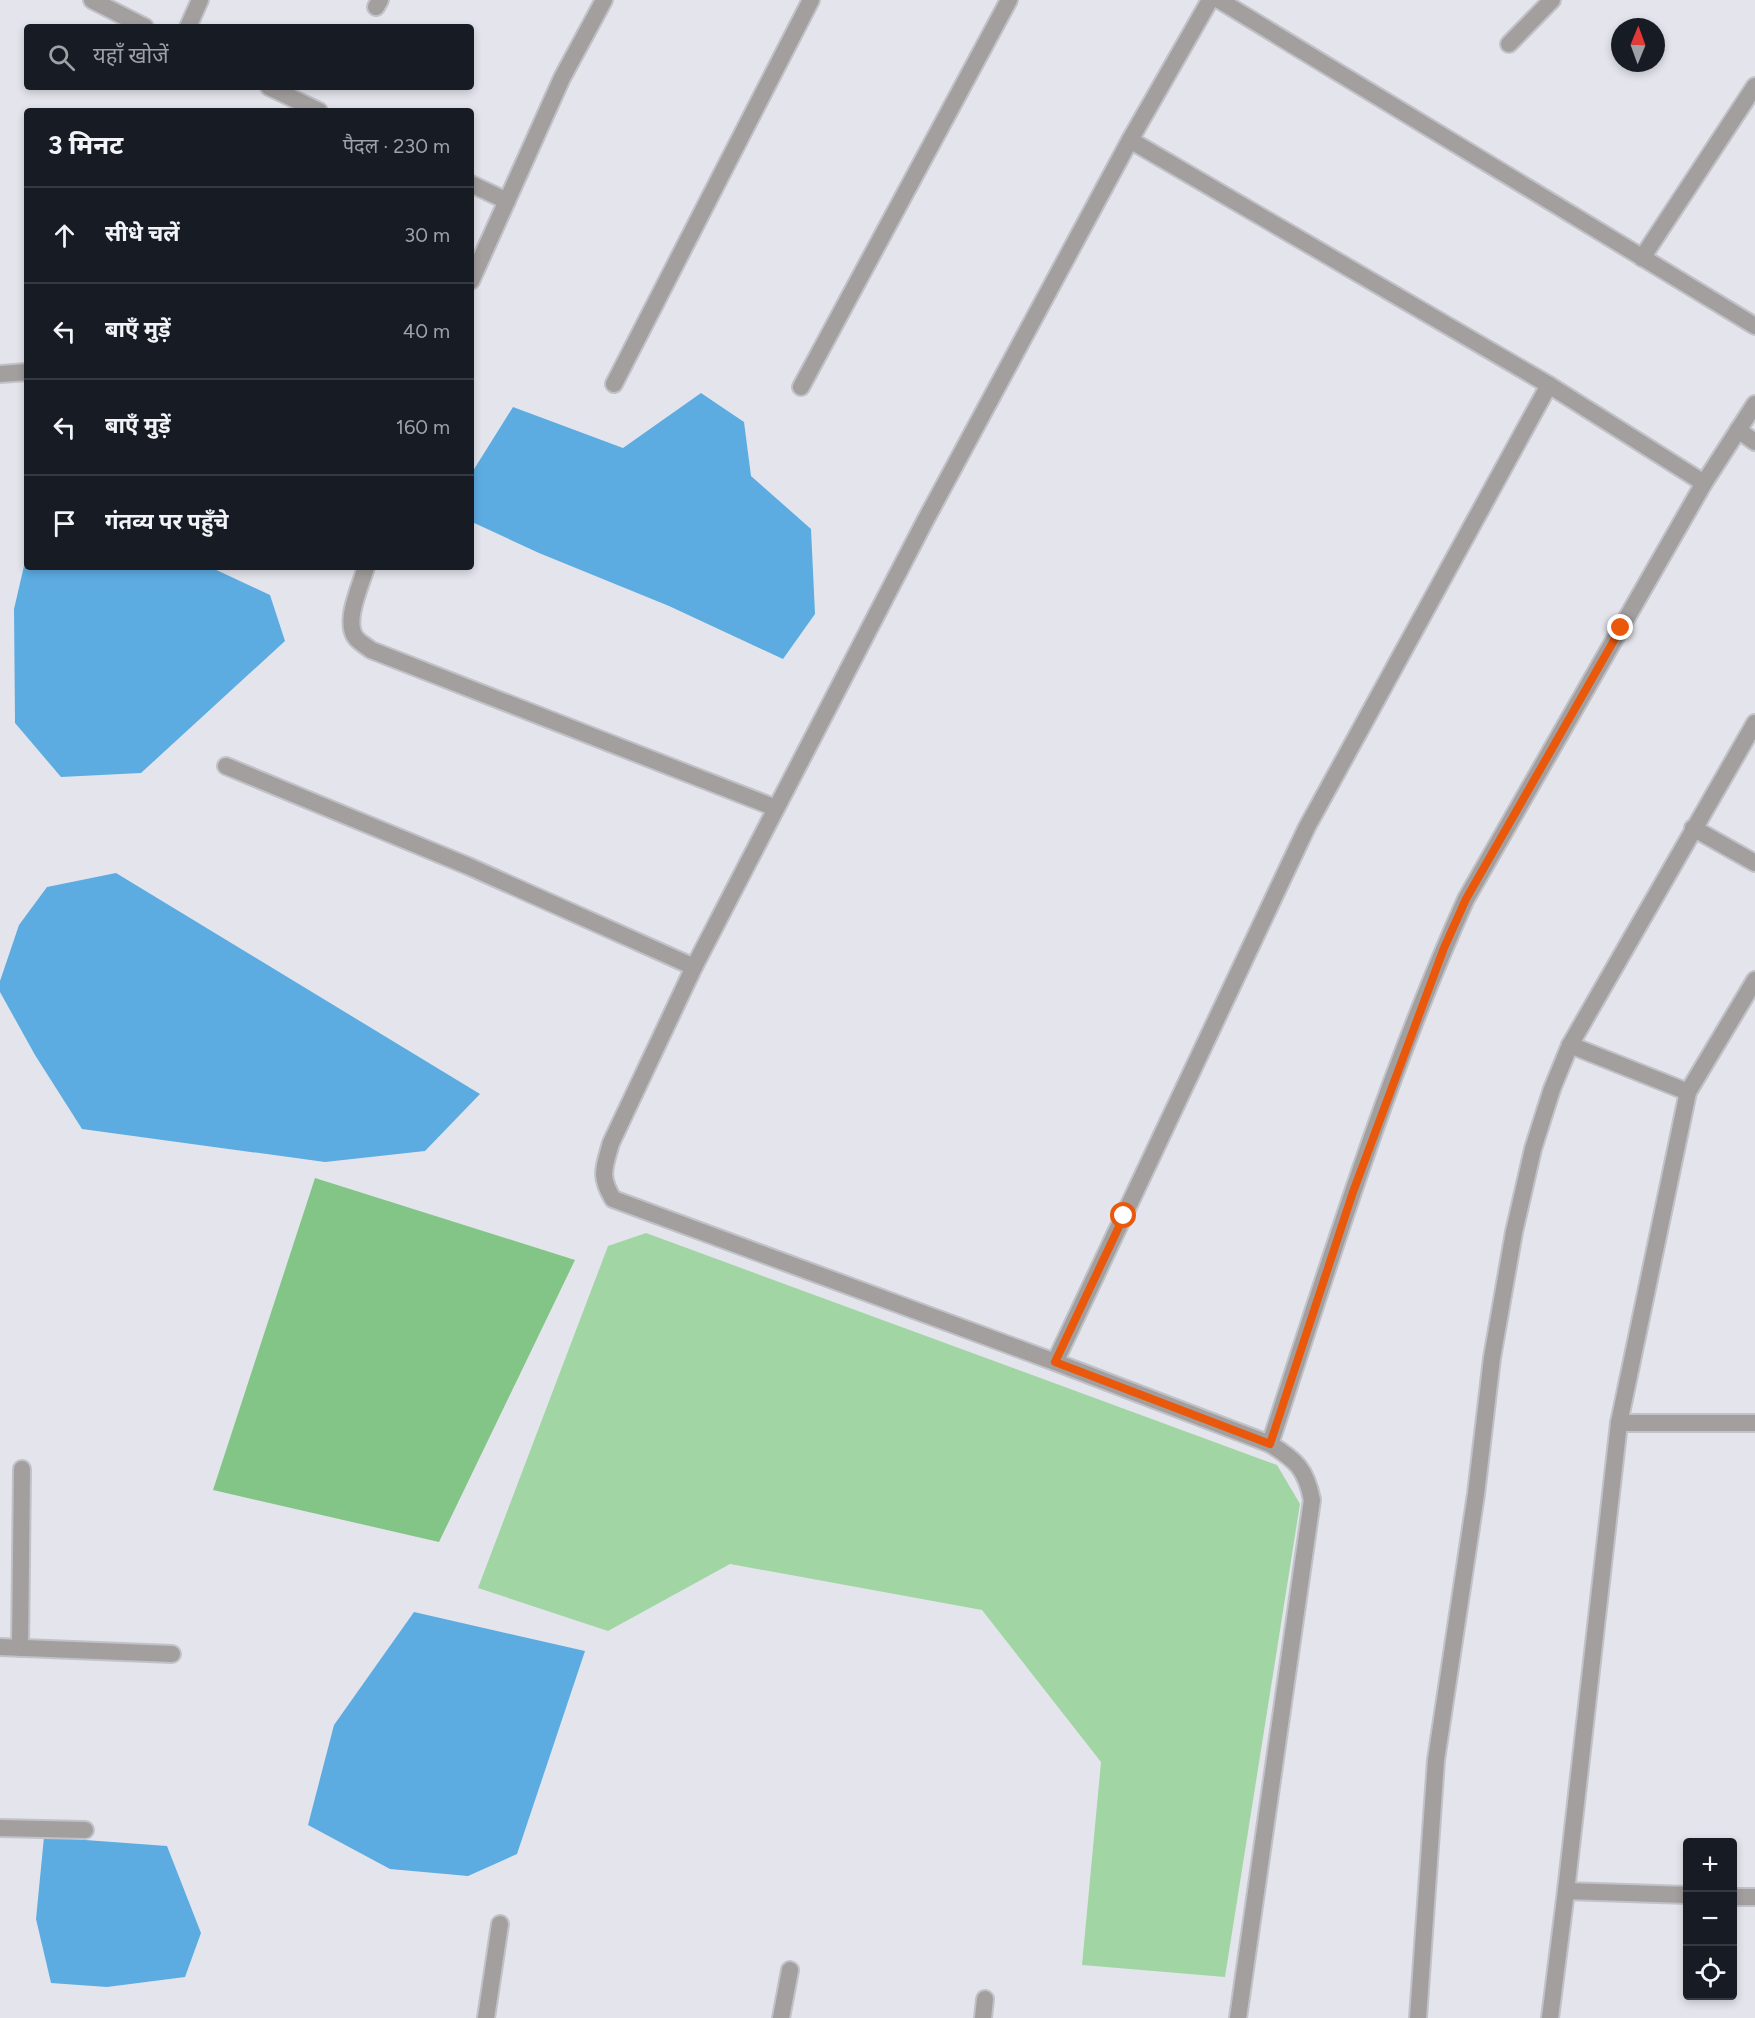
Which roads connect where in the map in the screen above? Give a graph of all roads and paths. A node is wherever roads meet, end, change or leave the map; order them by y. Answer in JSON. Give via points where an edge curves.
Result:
{"nodes":[{"id":1,"x":92,"y":0,"type":"edge"},
{"id":2,"x":200,"y":0,"type":"edge"},
{"id":3,"x":604,"y":0,"type":"edge"},
{"id":4,"x":811,"y":0,"type":"edge"},
{"id":5,"x":1009,"y":0,"type":"edge"},
{"id":6,"x":1210,"y":0,"type":"edge"},
{"id":7,"x":1219,"y":0,"type":"edge"},
{"id":8,"x":1552,"y":0,"type":"edge"},
{"id":9,"x":139,"y":24,"type":"edge"},
{"id":10,"x":189,"y":24,"type":"edge"},
{"id":11,"x":1509,"y":44,"type":"dead end"},
{"id":12,"x":1755,"y":86,"type":"edge"},
{"id":13,"x":275,"y":90,"type":"edge"},
{"id":14,"x":313,"y":108,"type":"edge"},
{"id":15,"x":1130,"y":140,"type":"junction"},
{"id":16,"x":474,"y":185,"type":"edge"},
{"id":17,"x":507,"y":201,"type":"junction"},
{"id":18,"x":1642,"y":258,"type":"junction"},
{"id":19,"x":474,"y":274,"type":"edge"},
{"id":20,"x":1755,"y":326,"type":"edge"},
{"id":21,"x":24,"y":372,"type":"edge"},
{"id":22,"x":0,"y":374,"type":"edge"},
{"id":23,"x":614,"y":384,"type":"dead end"},
{"id":24,"x":1549,"y":385,"type":"junction"},
{"id":25,"x":801,"y":387,"type":"dead end"},
{"id":26,"x":1755,"y":404,"type":"edge"},
{"id":27,"x":1738,"y":430,"type":"junction"},
{"id":28,"x":1755,"y":442,"type":"edge"},
{"id":29,"x":1704,"y":483,"type":"junction"},
{"id":30,"x":365,"y":570,"type":"edge"},
{"id":31,"x":1755,"y":723,"type":"edge"},
{"id":32,"x":226,"y":766,"type":"dead end"},
{"id":33,"x":776,"y":808,"type":"junction"},
{"id":34,"x":1693,"y":828,"type":"junction"},
{"id":35,"x":1755,"y":863,"type":"edge"},
{"id":36,"x":694,"y":968,"type":"junction"},
{"id":37,"x":1755,"y":980,"type":"edge"},
{"id":38,"x":1570,"y":1045,"type":"junction"},
{"id":39,"x":1688,"y":1092,"type":"junction"},
{"id":40,"x":1055,"y":1362,"type":"junction"},
{"id":41,"x":1619,"y":1423,"type":"junction"},
{"id":42,"x":1755,"y":1424,"type":"edge"},
{"id":43,"x":1270,"y":1444,"type":"junction"},
{"id":44,"x":22,"y":1469,"type":"dead end"},
{"id":45,"x":0,"y":1647,"type":"edge"},
{"id":46,"x":20,"y":1648,"type":"junction"},
{"id":47,"x":172,"y":1654,"type":"dead end"},
{"id":48,"x":0,"y":1828,"type":"edge"},
{"id":49,"x":85,"y":1830,"type":"dead end"},
{"id":50,"x":1566,"y":1891,"type":"junction"},
{"id":51,"x":1683,"y":1895,"type":"edge"},
{"id":52,"x":1737,"y":1896,"type":"edge"},
{"id":53,"x":1755,"y":1897,"type":"edge"},
{"id":54,"x":500,"y":1924,"type":"dead end"},
{"id":55,"x":790,"y":1970,"type":"dead end"},
{"id":56,"x":985,"y":1999,"type":"dead end"},
{"id":57,"x":486,"y":2018,"type":"edge"},
{"id":58,"x":781,"y":2018,"type":"edge"},
{"id":59,"x":983,"y":2018,"type":"edge"},
{"id":60,"x":1238,"y":2018,"type":"edge"},
{"id":61,"x":1418,"y":2018,"type":"edge"},
{"id":62,"x":1550,"y":2018,"type":"edge"}],
"edges":[{"from":1,"to":9,"type":"street"},
{"from":2,"to":10,"type":"street"},
{"from":3,"to":17,"type":"street","via":[[562,78]]},
{"from":4,"to":23,"type":"street"},
{"from":5,"to":25,"type":"street"},
{"from":6,"to":15,"type":"street"},
{"from":7,"to":18,"type":"street"},
{"from":8,"to":11,"type":"street"},
{"from":12,"to":18,"type":"street"},
{"from":13,"to":14,"type":"street"},
{"from":15,"to":24,"type":"street"},
{"from":15,"to":33,"type":"street","via":[[924,521]]},
{"from":16,"to":17,"type":"street"},
{"from":17,"to":19,"type":"street"},
{"from":18,"to":20,"type":"street"},
{"from":21,"to":22,"type":"street"},
{"from":24,"to":29,"type":"street"},
{"from":24,"to":40,"type":"street","via":[[1307,827]]},
{"from":26,"to":27,"type":"street"},
{"from":27,"to":28,"type":"street"},
{"from":27,"to":29,"type":"street"},
{"from":29,"to":43,"type":"street","via":[[1466,899],[1353,1192]]},
{"from":30,"to":33,"type":"street","via":[[350,625],[355,638],[371,650]]},
{"from":31,"to":34,"type":"street"},
{"from":32,"to":36,"type":"street","via":[[468,866]]},
{"from":33,"to":36,"type":"street"},
{"from":34,"to":35,"type":"street"},
{"from":34,"to":38,"type":"street"},
{"from":36,"to":40,"type":"street","via":[[611,1143],[604,1184],[613,1199]]},
{"from":37,"to":39,"type":"street"},
{"from":38,"to":39,"type":"street"},
{"from":38,"to":61,"type":"street","via":[[1533,1149],[1492,1358],[1436,1760]]},
{"from":39,"to":41,"type":"street"},
{"from":40,"to":43,"type":"street"},
{"from":41,"to":42,"type":"street"},
{"from":41,"to":50,"type":"street"},
{"from":43,"to":60,"type":"street","via":[[1301,1467],[1312,1500]]},
{"from":44,"to":46,"type":"street"},
{"from":45,"to":46,"type":"street"},
{"from":46,"to":47,"type":"street"},
{"from":48,"to":49,"type":"street"},
{"from":50,"to":51,"type":"street"},
{"from":50,"to":62,"type":"street"},
{"from":52,"to":53,"type":"street"},
{"from":54,"to":57,"type":"street"},
{"from":55,"to":58,"type":"street"},
{"from":56,"to":59,"type":"street"}]}
